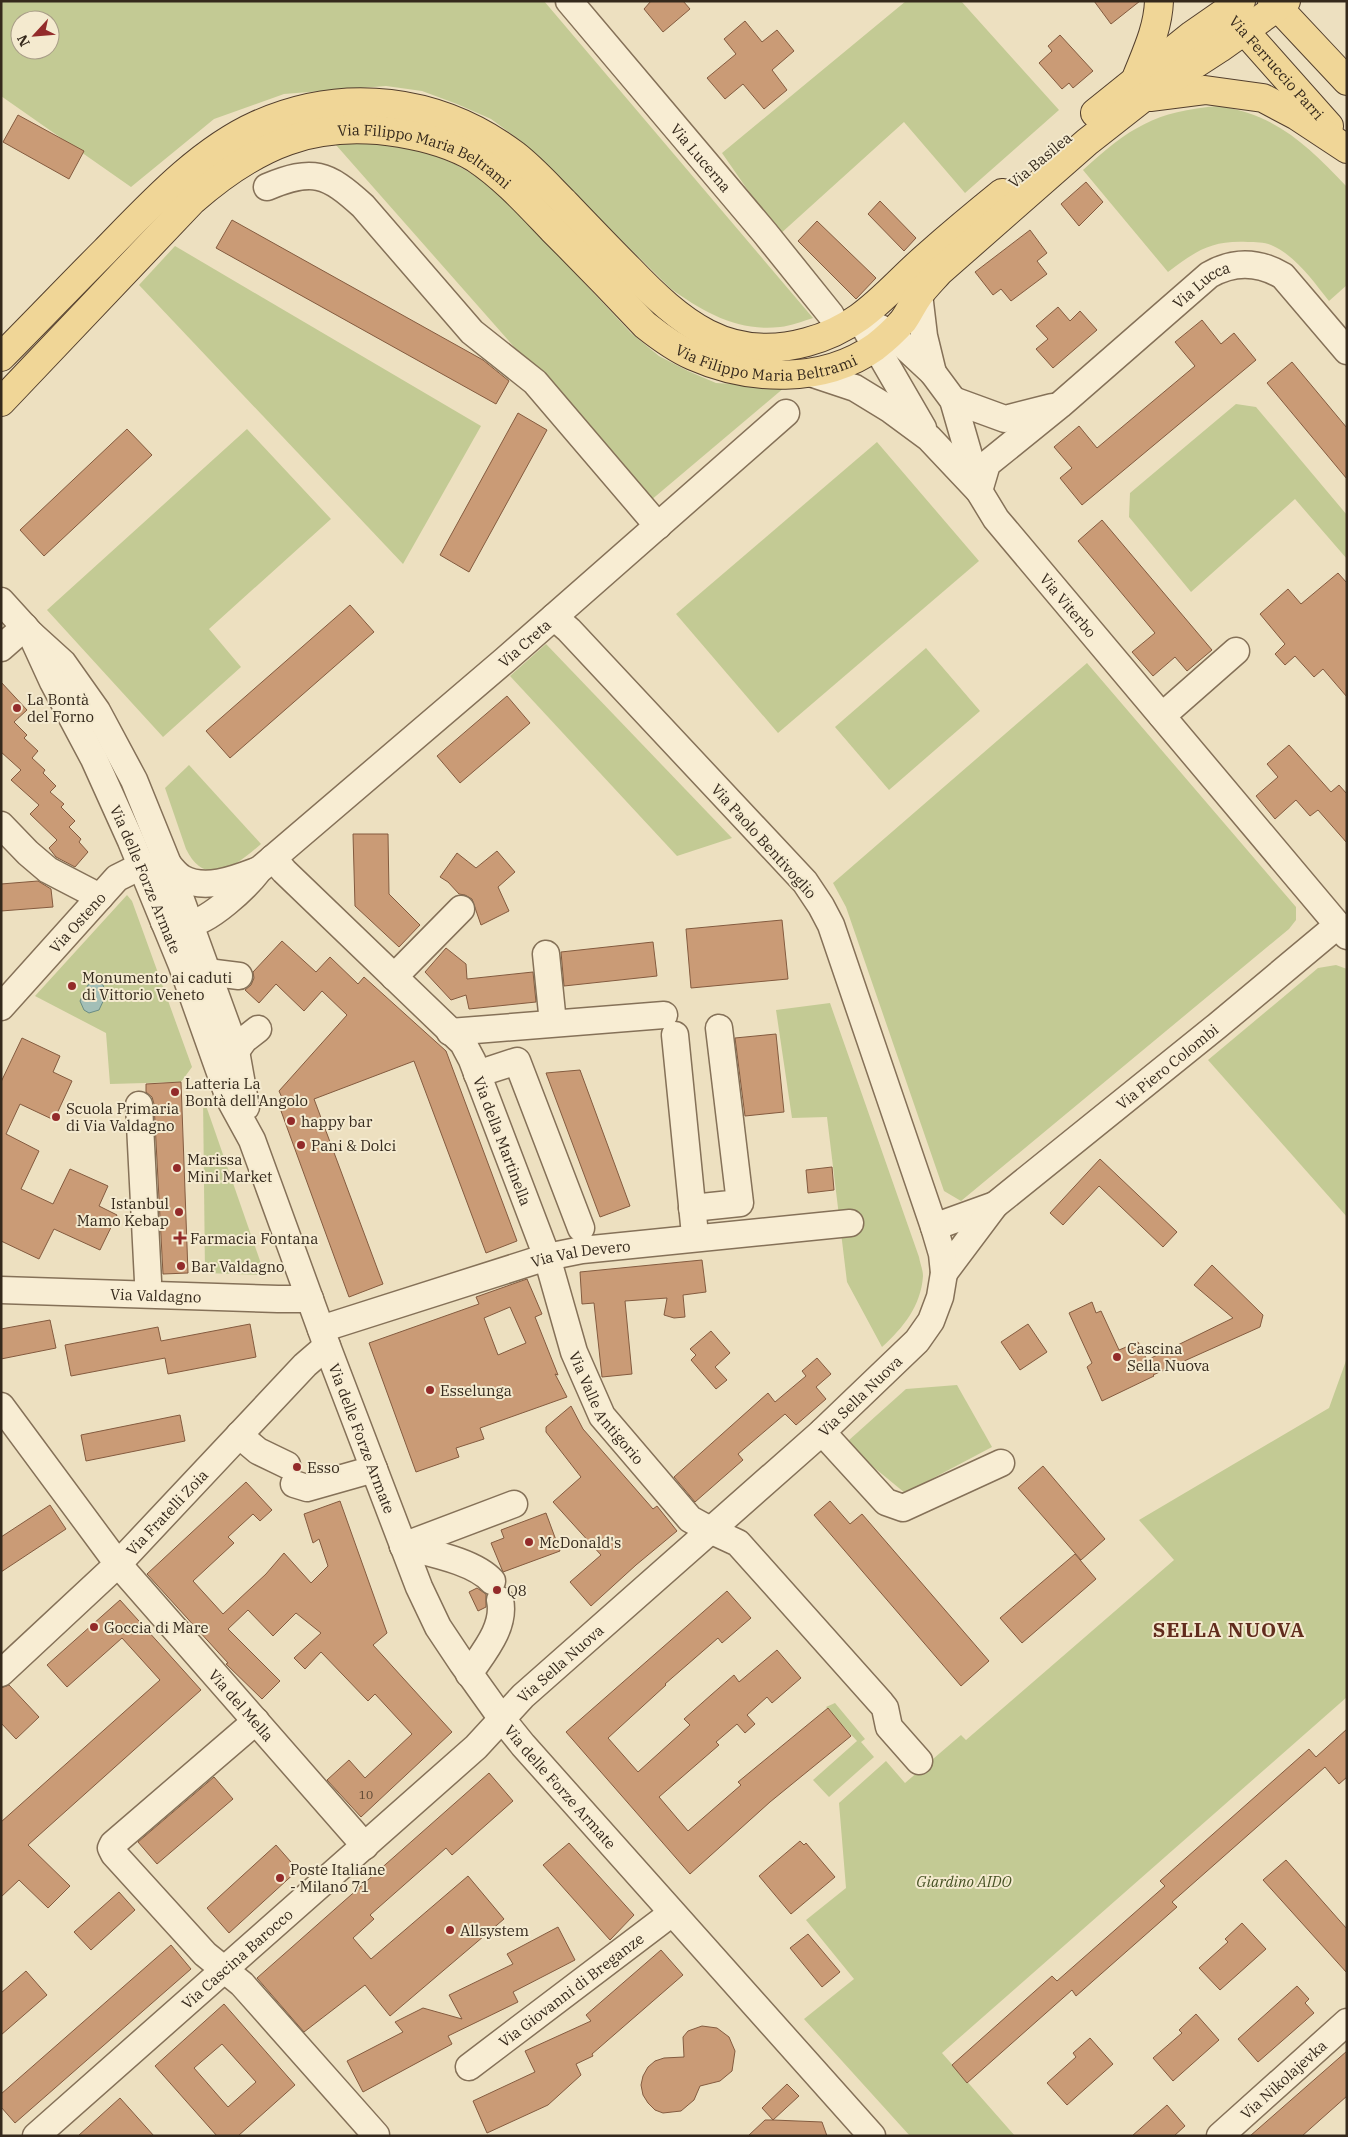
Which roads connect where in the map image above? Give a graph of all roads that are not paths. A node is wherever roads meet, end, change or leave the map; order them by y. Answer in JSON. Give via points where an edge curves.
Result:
{"nodes":[{"id":1,"x":569,"y":1,"type":"edge"},
{"id":2,"x":1159,"y":1,"type":"edge"},
{"id":3,"x":1278,"y":3,"type":"edge"},
{"id":4,"x":1233,"y":11,"type":"edge"},
{"id":5,"x":1347,"y":81,"type":"edge"},
{"id":6,"x":1139,"y":88,"type":"junction"},
{"id":7,"x":1347,"y":148,"type":"edge"},
{"id":8,"x":267,"y":187,"type":"dead end"},
{"id":9,"x":919,"y":294,"type":"junction"},
{"id":10,"x":831,"y":315,"type":"dead end"},
{"id":11,"x":860,"y":318,"type":"junction"},
{"id":12,"x":883,"y":340,"type":"junction"},
{"id":13,"x":1346,"y":349,"type":"edge"},
{"id":14,"x":1,"y":357,"type":"edge"},
{"id":15,"x":810,"y":373,"type":"junction"},
{"id":16,"x":933,"y":374,"type":"junction"},
{"id":17,"x":953,"y":400,"type":"junction"},
{"id":18,"x":1,"y":402,"type":"edge"},
{"id":19,"x":1060,"y":405,"type":"junction"},
{"id":20,"x":786,"y":413,"type":"dead end"},
{"id":21,"x":930,"y":438,"type":"junction"},
{"id":22,"x":979,"y":491,"type":"junction"},
{"id":23,"x":658,"y":526,"type":"junction"},
{"id":24,"x":1,"y":601,"type":"edge"},
{"id":25,"x":554,"y":617,"type":"junction"},
{"id":26,"x":28,"y":630,"type":"junction"},
{"id":27,"x":1,"y":648,"type":"edge"},
{"id":28,"x":1236,"y":651,"type":"dead end"},
{"id":29,"x":1162,"y":716,"type":"junction"},
{"id":30,"x":1,"y":825,"type":"edge"},
{"id":31,"x":168,"y":864,"type":"junction"},
{"id":32,"x":266,"y":864,"type":"junction"},
{"id":33,"x":141,"y":866,"type":"junction"},
{"id":34,"x":100,"y":897,"type":"junction"},
{"id":35,"x":461,"y":909,"type":"dead end"},
{"id":36,"x":176,"y":923,"type":"junction"},
{"id":37,"x":1342,"y":930,"type":"edge"},
{"id":38,"x":546,"y":954,"type":"dead end"},
{"id":39,"x":239,"y":976,"type":"dead end"},
{"id":40,"x":394,"y":977,"type":"junction"},
{"id":41,"x":198,"y":980,"type":"junction"},
{"id":42,"x":1,"y":1007,"type":"edge"},
{"id":43,"x":553,"y":1023,"type":"junction"},
{"id":44,"x":719,"y":1028,"type":"dead end"},
{"id":45,"x":258,"y":1029,"type":"dead end"},
{"id":46,"x":450,"y":1032,"type":"junction"},
{"id":47,"x":224,"y":1050,"type":"junction"},
{"id":48,"x":477,"y":1074,"type":"junction"},
{"id":49,"x":139,"y":1104,"type":"dead end"},
{"id":50,"x":571,"y":1202,"type":"junction"},
{"id":51,"x":995,"y":1205,"type":"junction"},
{"id":52,"x":692,"y":1208,"type":"junction"},
{"id":53,"x":530,"y":1213,"type":"junction"},
{"id":54,"x":850,"y":1223,"type":"dead end"},
{"id":55,"x":934,"y":1227,"type":"junction"},
{"id":56,"x":581,"y":1228,"type":"dead end"},
{"id":57,"x":696,"y":1239,"type":"junction"},
{"id":58,"x":547,"y":1257,"type":"junction"},
{"id":59,"x":944,"y":1273,"type":"junction"},
{"id":60,"x":148,"y":1281,"type":"dead end"},
{"id":61,"x":1,"y":1290,"type":"edge"},
{"id":62,"x":310,"y":1299,"type":"junction"},
{"id":63,"x":324,"y":1337,"type":"junction"},
{"id":64,"x":1,"y":1406,"type":"edge"},
{"id":65,"x":822,"y":1432,"type":"junction"},
{"id":66,"x":239,"y":1435,"type":"junction"},
{"id":67,"x":1001,"y":1463,"type":"dead end"},
{"id":68,"x":374,"y":1469,"type":"junction"},
{"id":69,"x":514,"y":1504,"type":"dead end"},
{"id":70,"x":710,"y":1530,"type":"junction"},
{"id":71,"x":403,"y":1546,"type":"junction"},
{"id":72,"x":118,"y":1564,"type":"junction"},
{"id":73,"x":1,"y":1673,"type":"edge"},
{"id":74,"x":469,"y":1674,"type":"junction"},
{"id":75,"x":502,"y":1719,"type":"junction"},
{"id":76,"x":256,"y":1721,"type":"junction"},
{"id":77,"x":919,"y":1761,"type":"dead end"},
{"id":78,"x":366,"y":1846,"type":"junction"},
{"id":79,"x":672,"y":1913,"type":"junction"},
{"id":80,"x":222,"y":1970,"type":"junction"},
{"id":81,"x":1347,"y":2022,"type":"edge"},
{"id":82,"x":469,"y":2067,"type":"dead end"},
{"id":83,"x":376,"y":2135,"type":"edge"},
{"id":84,"x":36,"y":2136,"type":"edge"},
{"id":85,"x":872,"y":2136,"type":"edge"},
{"id":86,"x":1220,"y":2136,"type":"edge"}],
"edges":[{"from":1,"to":10,"type":"street","name":"Via Lucerna"},
{"from":2,"to":6,"type":"main road","via":[[1159,16]]},
{"from":3,"to":4,"type":"main road","name":"Via Basilea"},
{"from":3,"to":5,"type":"main road"},
{"from":4,"to":6,"type":"main road","name":"Via Basilea"},
{"from":4,"to":7,"type":"main road","name":"Via Ferruccio Parri"},
{"from":6,"to":7,"type":"main road","via":[[1205,90],[1263,98]]},
{"from":6,"to":9,"type":"main road","name":"Via Basilea","via":[[1087,142],[939,272]]},
{"from":6,"to":11,"type":"main road","name":"Via Basilea","via":[[924,259]]},
{"from":8,"to":23,"type":"street","via":[[291,177],[312,175],[330,180],[349,193],[472,332],[535,382]]},
{"from":9,"to":12,"type":"main road","name":"Via Basilea","via":[[902,322]]},
{"from":9,"to":16,"type":"street","name":"Via Viterbo"},
{"from":11,"to":12,"type":"street"},
{"from":11,"to":14,"type":"main road","name":"Via Filippo Maria Beltrami","via":[[806,343],[749,347],[720,340],[689,324],[662,304],[538,175],[515,155],[486,137],[424,110],[396,104],[335,103],[298,111],[256,126],[213,151],[152,202]]},
{"from":12,"to":15,"type":"main road","name":"Via Filippo Maria Beltrami","via":[[844,364]]},
{"from":12,"to":16,"type":"street","name":"Via Viterbo"},
{"from":12,"to":21,"type":"street","name":"Via Viterbo"},
{"from":13,"to":19,"type":"street","name":"Via Lucca","via":[[1283,276],[1255,265],[1228,266],[1209,275]]},
{"from":15,"to":18,"type":"main road","name":"Via Filippo Maria Beltrami","via":[[747,372],[692,356],[645,325],[508,183],[474,157],[410,135],[382,130],[338,129],[276,144],[233,167],[212,184],[185,208]]},
{"from":15,"to":21,"type":"street","name":"Via Viterbo","via":[[855,388]]},
{"from":16,"to":17,"type":"street","name":"Via Viterbo"},
{"from":17,"to":19,"type":"street","name":"Via Lucca","via":[[1005,419]]},
{"from":17,"to":22,"type":"street","name":"Via Viterbo"},
{"from":19,"to":22,"type":"street","name":"Via Lucca","via":[[987,464]]},
{"from":20,"to":23,"type":"street","name":"Via Creta"},
{"from":21,"to":22,"type":"street","name":"Via Viterbo"},
{"from":22,"to":29,"type":"street","name":"Via Viterbo","via":[[996,519]]},
{"from":23,"to":25,"type":"street","name":"Via Creta"},
{"from":24,"to":26,"type":"street","name":"Via delle Forze Armate"},
{"from":25,"to":32,"type":"street","name":"Via Creta"},
{"from":25,"to":55,"type":"street","name":"Via Paolo Bentivoglio","via":[[805,882],[821,906],[831,925]]},
{"from":26,"to":27,"type":"street"},
{"from":26,"to":31,"type":"street","name":"Via delle Forze Armate","via":[[63,663],[97,711],[134,780]]},
{"from":26,"to":33,"type":"street","name":"Via delle Forze Armate","via":[[94,759]]},
{"from":28,"to":29,"type":"street"},
{"from":29,"to":37,"type":"street","name":"Via Viterbo"},
{"from":30,"to":34,"type":"street","via":[[48,870]]},
{"from":31,"to":32,"type":"street","name":"Via Creta","via":[[182,878],[197,883],[235,879]]},
{"from":31,"to":33,"type":"street","name":"Via Osteno"},
{"from":31,"to":36,"type":"street","name":"Via delle Forze Armate"},
{"from":32,"to":36,"type":"street","name":"Via Creta","via":[[248,884],[206,917]]},
{"from":32,"to":40,"type":"street","name":"Via della Martinella","via":[[284,871]]},
{"from":33,"to":34,"type":"street","name":"Via Osteno","via":[[117,878]]},
{"from":33,"to":36,"type":"street","name":"Via delle Forze Armate"},
{"from":34,"to":42,"type":"street","name":"Via Osteno"},
{"from":35,"to":40,"type":"street"},
{"from":36,"to":41,"type":"street","name":"Via delle Forze Armate"},
{"from":37,"to":51,"type":"street","name":"Via Piero Colombi"},
{"from":38,"to":43,"type":"street"},
{"from":39,"to":41,"type":"street"},
{"from":40,"to":46,"type":"street","name":"Via della Martinella"},
{"from":41,"to":47,"type":"street","name":"Via delle Forze Armate"},
{"from":43,"to":46,"type":"street"},
{"from":43,"to":52,"type":"street","via":[[670,1025]]},
{"from":44,"to":52,"type":"street","via":[[740,1203]]},
{"from":45,"to":47,"type":"street"},
{"from":46,"to":48,"type":"street","name":"Via della Martinella","via":[[463,1043]]},
{"from":47,"to":62,"type":"street","name":"Via delle Forze Armate","via":[[229,1098],[252,1140]]},
{"from":48,"to":50,"type":"street","name":"Via Val Devero","via":[[518,1061]]},
{"from":48,"to":53,"type":"street","name":"Via della Martinella"},
{"from":49,"to":60,"type":"street"},
{"from":50,"to":53,"type":"street"},
{"from":50,"to":56,"type":"street","name":"Via Val Devero"},
{"from":51,"to":55,"type":"street","name":"Via Piero Colombi"},
{"from":51,"to":59,"type":"street","name":"Via Piero Colombi"},
{"from":52,"to":57,"type":"street"},
{"from":53,"to":58,"type":"street","name":"Via della Martinella"},
{"from":54,"to":57,"type":"street","name":"Via Val Devero"},
{"from":55,"to":59,"type":"street","name":"Via Sella Nuova"},
{"from":57,"to":58,"type":"street","name":"Via Val Devero","via":[[582,1250]]},
{"from":58,"to":63,"type":"street","name":"Via Val Devero"},
{"from":58,"to":70,"type":"street","name":"Via Valle Antigorio","via":[[574,1352],[602,1416],[690,1519]]},
{"from":59,"to":65,"type":"street","name":"Via Sella Nuova","via":[[931,1321],[917,1342]]},
{"from":61,"to":62,"type":"street","name":"Via Valdagno"},
{"from":62,"to":63,"type":"street","name":"Via delle Forze Armate"},
{"from":63,"to":66,"type":"street","name":"Via Fratelli Zoia","via":[[305,1365]]},
{"from":63,"to":68,"type":"street","name":"Via delle Forze Armate"},
{"from":64,"to":72,"type":"street","name":"Via del Mella"},
{"from":65,"to":67,"type":"street","via":[[886,1502],[903,1508]]},
{"from":65,"to":70,"type":"street","name":"Via Sella Nuova"},
{"from":66,"to":68,"type":"street","via":[[307,1488]]},
{"from":66,"to":72,"type":"street","name":"Via Fratelli Zoia"},
{"from":68,"to":71,"type":"street","name":"Via delle Forze Armate"},
{"from":69,"to":71,"type":"street"},
{"from":70,"to":75,"type":"street","name":"Via Sella Nuova","via":[[523,1696]]},
{"from":70,"to":77,"type":"street","via":[[738,1543],[881,1703],[889,1727]]},
{"from":71,"to":74,"type":"street","name":"Via delle Forze Armate","via":[[435,1621]]},
{"from":71,"to":74,"type":"street","via":[[474,1568],[486,1574],[496,1591],[502,1615]]},
{"from":72,"to":73,"type":"street","name":"Via Fratelli Zoia"},
{"from":72,"to":76,"type":"street","name":"Via del Mella"},
{"from":74,"to":75,"type":"street","name":"Via delle Forze Armate"},
{"from":75,"to":78,"type":"street","name":"Via Cascina Barocco","via":[[476,1747]]},
{"from":75,"to":79,"type":"street","name":"Via delle Forze Armate"},
{"from":76,"to":78,"type":"street","name":"Via del Mella"},
{"from":76,"to":80,"type":"street","via":[[111,1848]]},
{"from":78,"to":80,"type":"street","name":"Via Cascina Barocco"},
{"from":79,"to":82,"type":"street","name":"Via Giovanni di Breganze"},
{"from":79,"to":85,"type":"street","name":"Via delle Forze Armate"},
{"from":80,"to":83,"type":"street","via":[[242,1984]]},
{"from":80,"to":84,"type":"street","name":"Via Cascina Barocco"},
{"from":81,"to":86,"type":"street","name":"Via Nikolajevka"}]}
